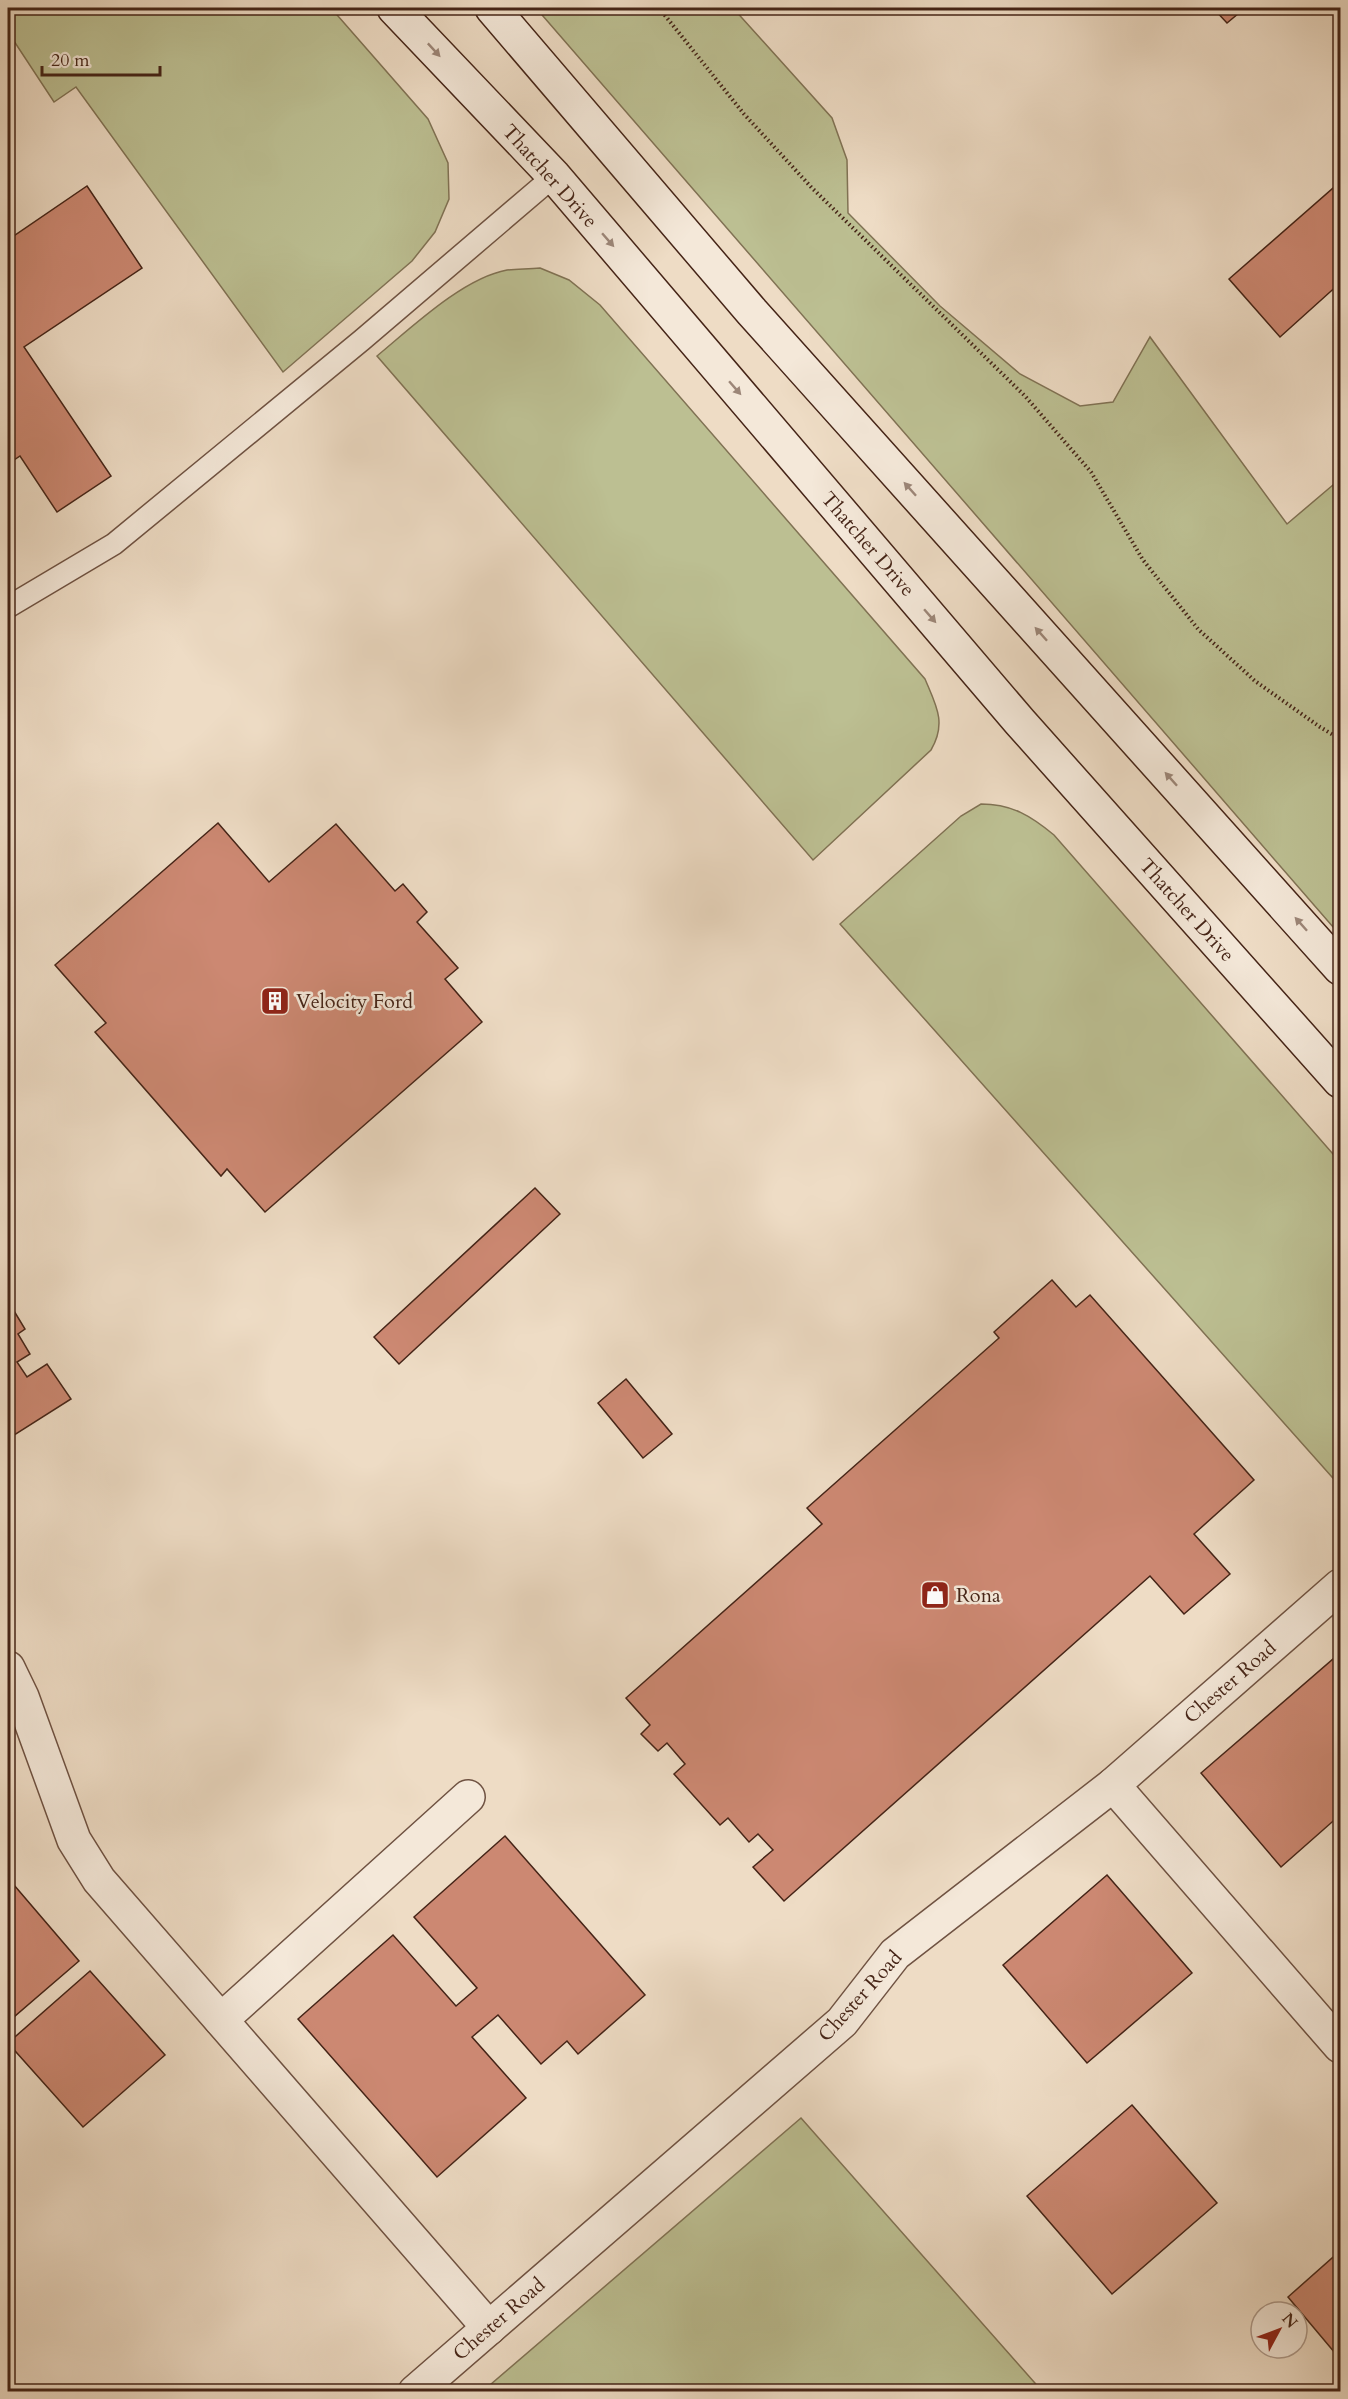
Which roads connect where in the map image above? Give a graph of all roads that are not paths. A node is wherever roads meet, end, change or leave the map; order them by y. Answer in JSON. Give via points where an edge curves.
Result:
{"nodes":[{"id":1,"x":394,"y":8,"type":"edge"},
{"id":2,"x":492,"y":8,"type":"edge"},
{"id":3,"x":554,"y":177,"type":"junction"},
{"id":4,"x":8,"y":607,"type":"edge"},
{"id":5,"x":1341,"y":968,"type":"edge"},
{"id":6,"x":1341,"y":1081,"type":"edge"},
{"id":7,"x":1341,"y":1586,"type":"edge"},
{"id":8,"x":8,"y":1668,"type":"edge"},
{"id":9,"x":1113,"y":1785,"type":"junction"},
{"id":10,"x":468,"y":1797,"type":"dead end"},
{"id":11,"x":221,"y":2020,"type":"junction"},
{"id":12,"x":1341,"y":2046,"type":"edge"},
{"id":13,"x":489,"y":2328,"type":"junction"},
{"id":14,"x":415,"y":2391,"type":"edge"}],
"edges":[{"from":1,"to":3,"type":"street","name":"Thatcher Drive","one_way":true},
{"from":5,"to":2,"type":"street","one_way":true,"via":[[752,312]]},
{"from":3,"to":4,"type":"lane","via":[[114,544]]},
{"from":3,"to":6,"type":"street","name":"Thatcher Drive","one_way":true,"via":[[1020,722]]},
{"from":7,"to":9,"type":"street","name":"Chester Road"},
{"from":8,"to":11,"type":"street","via":[[22,1696],[74,1840],[99,1880]]},
{"from":9,"to":12,"type":"street"},
{"from":9,"to":13,"type":"street","name":"Chester Road","via":[[896,1954],[842,2022]]},
{"from":10,"to":11,"type":"street"},
{"from":11,"to":13,"type":"street"},
{"from":13,"to":14,"type":"street","name":"Chester Road"}]}
